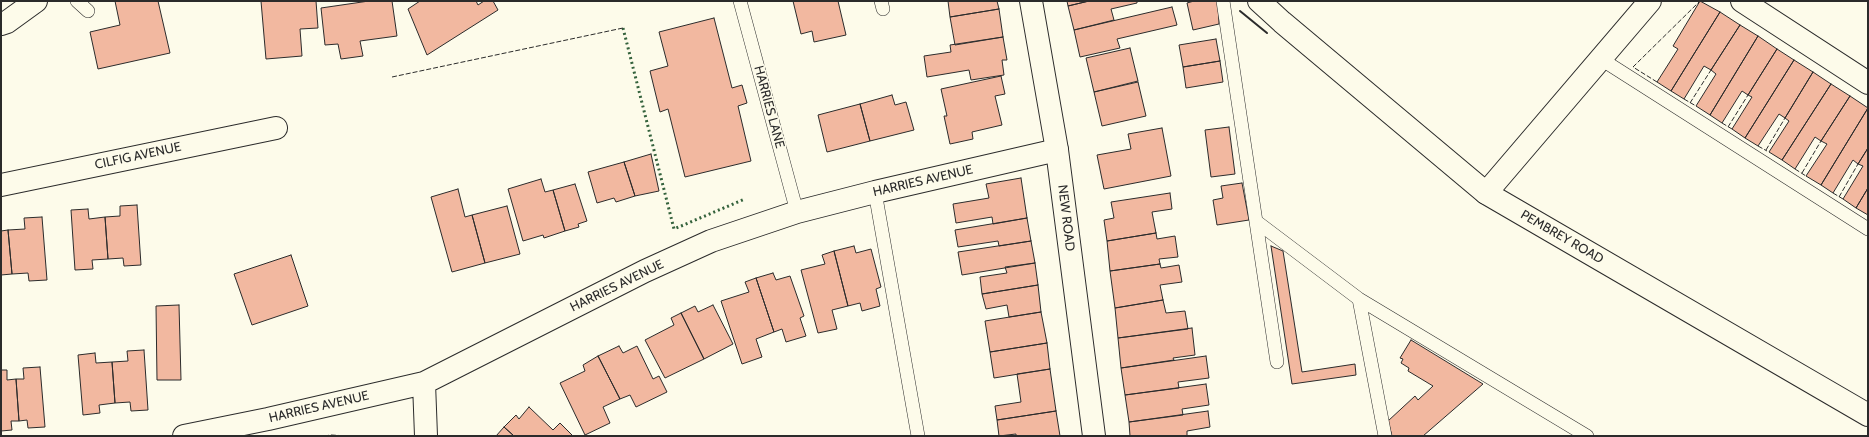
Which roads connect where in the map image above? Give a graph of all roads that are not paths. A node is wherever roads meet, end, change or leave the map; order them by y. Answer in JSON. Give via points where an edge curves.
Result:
{"nodes":[{"id":1,"x":36,"y":1,"type":"edge"},
{"id":2,"x":77,"y":1,"type":"edge"},
{"id":3,"x":740,"y":1,"type":"edge"},
{"id":4,"x":1031,"y":1,"type":"edge"},
{"id":5,"x":1223,"y":1,"type":"edge"},
{"id":6,"x":1259,"y":1,"type":"edge"},
{"id":7,"x":1650,"y":1,"type":"edge"},
{"id":8,"x":1742,"y":1,"type":"edge"},
{"id":9,"x":88,"y":11,"type":"dead end"},
{"id":10,"x":1,"y":24,"type":"edge"},
{"id":11,"x":1601,"y":58,"type":"junction"},
{"id":12,"x":1868,"y":83,"type":"edge"},
{"id":13,"x":276,"y":128,"type":"dead end"},
{"id":14,"x":1058,"y":150,"type":"junction"},
{"id":15,"x":1,"y":185,"type":"edge"},
{"id":16,"x":875,"y":192,"type":"junction"},
{"id":17,"x":1486,"y":193,"type":"junction"},
{"id":18,"x":797,"y":212,"type":"junction"},
{"id":19,"x":1257,"y":222,"type":"junction"},
{"id":20,"x":1868,"y":229,"type":"edge"},
{"id":21,"x":1359,"y":299,"type":"junction"},
{"id":22,"x":1277,"y":362,"type":"dead end"},
{"id":23,"x":424,"y":383,"type":"junction"},
{"id":24,"x":1868,"y":415,"type":"edge"},
{"id":25,"x":184,"y":436,"type":"edge"},
{"id":26,"x":426,"y":436,"type":"edge"},
{"id":27,"x":918,"y":436,"type":"edge"},
{"id":28,"x":1094,"y":436,"type":"edge"},
{"id":29,"x":1385,"y":436,"type":"edge"},
{"id":30,"x":1587,"y":436,"type":"edge"}],
"edges":[{"from":1,"to":10,"type":"street"},
{"from":2,"to":9,"type":"lane"},
{"from":3,"to":18,"type":"lane","name":"HARRIES LANE"},
{"from":4,"to":14,"type":"street","name":"NEW ROAD"},
{"from":5,"to":19,"type":"lane"},
{"from":6,"to":17,"type":"street","name":"PEMBREY ROAD"},
{"from":7,"to":11,"type":"street"},
{"from":8,"to":12,"type":"street"},
{"from":11,"to":17,"type":"street"},
{"from":11,"to":20,"type":"lane"},
{"from":13,"to":15,"type":"street","name":"CILFIG AVENUE"},
{"from":14,"to":16,"type":"street","name":"HARRIES AVENUE"},
{"from":14,"to":28,"type":"street","name":"NEW ROAD"},
{"from":16,"to":18,"type":"street","name":"HARRIES AVENUE"},
{"from":16,"to":27,"type":"lane"},
{"from":17,"to":24,"type":"street","name":"PEMBREY ROAD"},
{"from":18,"to":23,"type":"street","name":"HARRIES AVENUE","via":[[711,242],[645,271]]},
{"from":19,"to":21,"type":"lane"},
{"from":19,"to":22,"type":"lane"},
{"from":21,"to":29,"type":"lane"},
{"from":21,"to":30,"type":"lane"},
{"from":23,"to":25,"type":"street","name":"HARRIES AVENUE"},
{"from":23,"to":26,"type":"street"}]}
